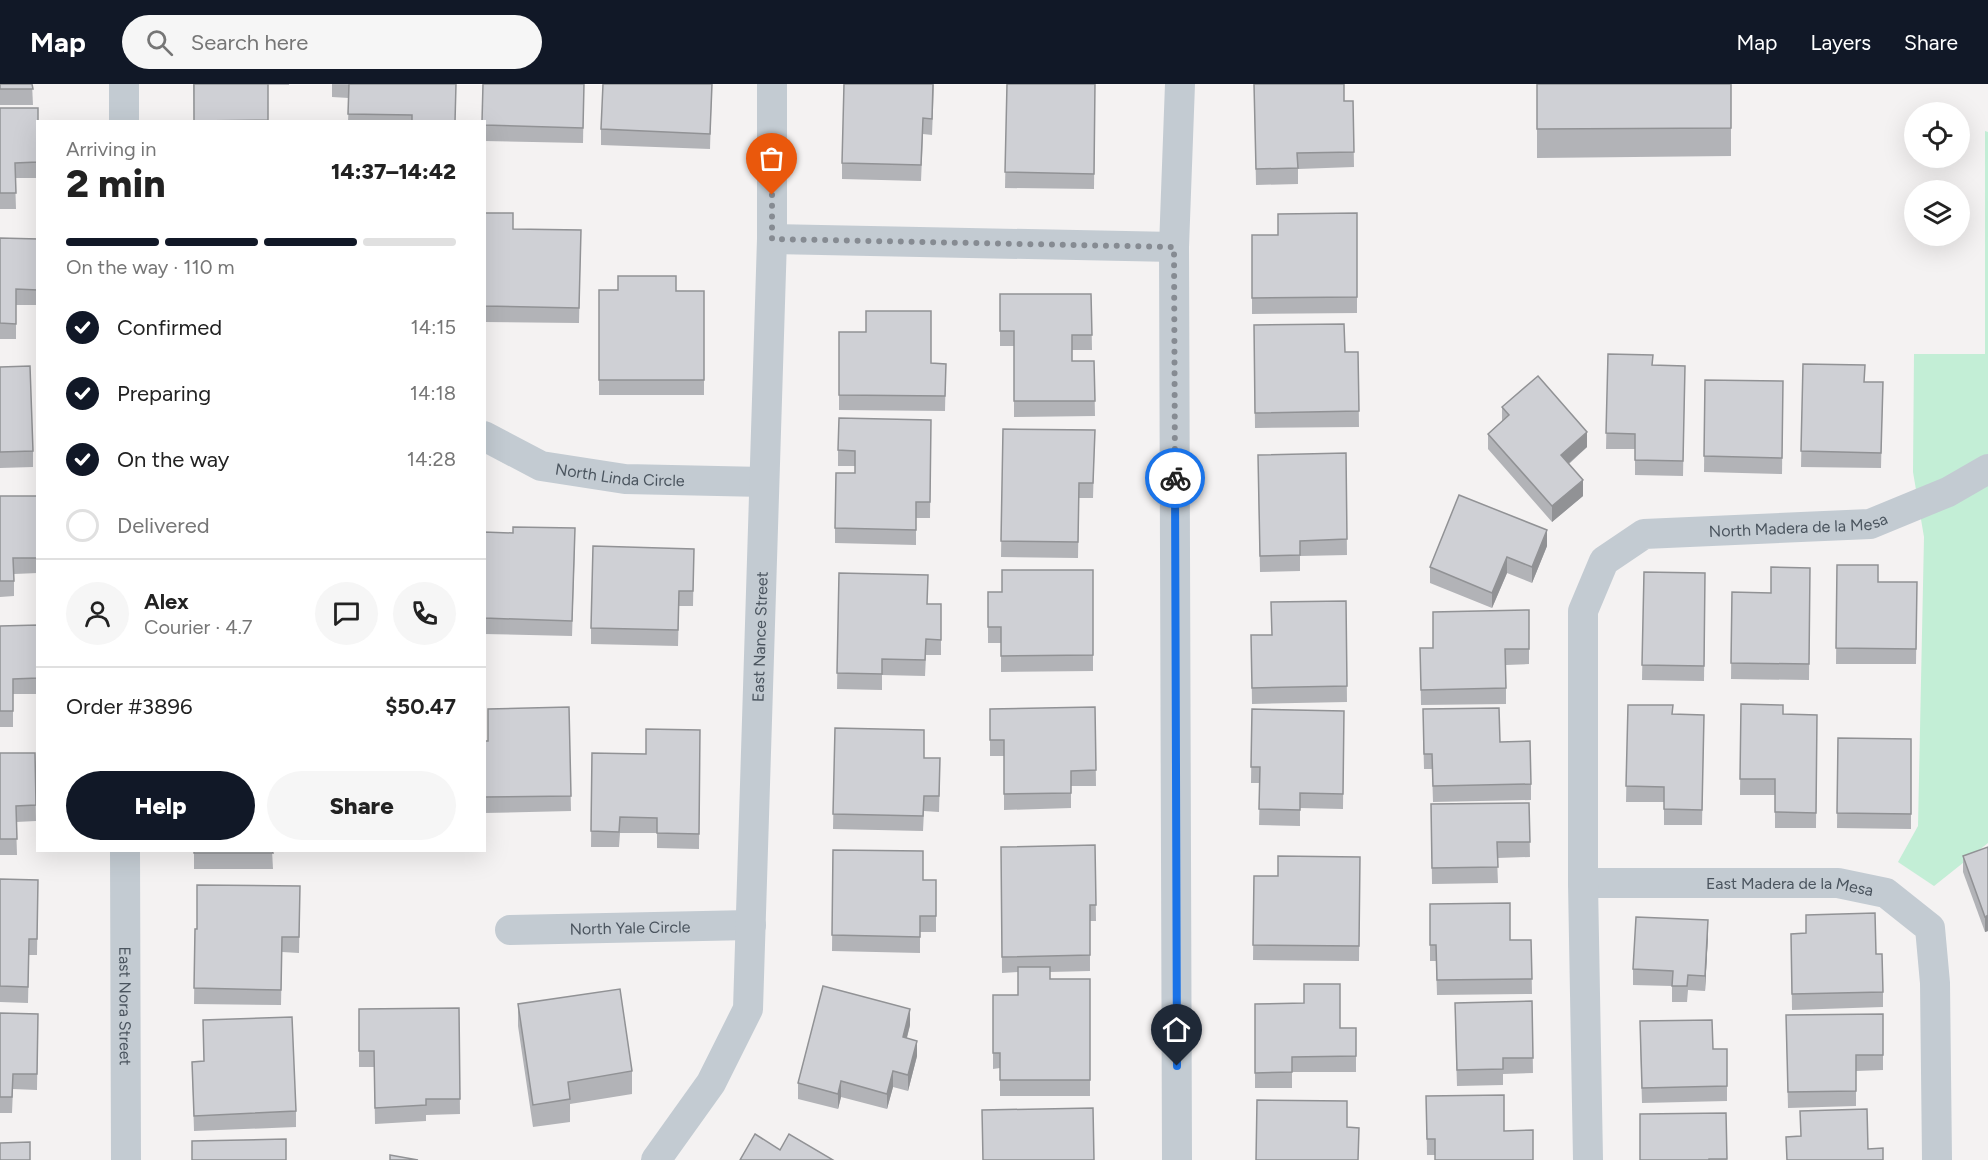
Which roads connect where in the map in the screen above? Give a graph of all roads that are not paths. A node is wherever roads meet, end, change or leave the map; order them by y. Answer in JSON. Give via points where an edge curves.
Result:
{"nodes":[{"id":1,"x":124,"y":84,"type":"edge"},
{"id":2,"x":772,"y":84,"type":"edge"},
{"id":3,"x":1180,"y":84,"type":"edge"},
{"id":4,"x":124,"y":120,"type":"edge"},
{"id":5,"x":772,"y":239,"type":"junction"},
{"id":6,"x":1174,"y":247,"type":"junction"},
{"id":7,"x":486,"y":437,"type":"edge"},
{"id":8,"x":1988,"y":469,"type":"edge"},
{"id":9,"x":764,"y":482,"type":"junction"},
{"id":10,"x":125,"y":852,"type":"edge"},
{"id":11,"x":1583,"y":883,"type":"junction"},
{"id":12,"x":751,"y":925,"type":"junction"},
{"id":13,"x":510,"y":930,"type":"dead end"},
{"id":14,"x":126,"y":1160,"type":"edge"},
{"id":15,"x":656,"y":1160,"type":"edge"},
{"id":16,"x":1177,"y":1160,"type":"edge"},
{"id":17,"x":1588,"y":1160,"type":"edge"},
{"id":18,"x":1937,"y":1160,"type":"edge"}],
"edges":[{"from":1,"to":4,"type":"street"},
{"from":2,"to":5,"type":"street","name":"East Nance Street"},
{"from":3,"to":6,"type":"street"},
{"from":5,"to":6,"type":"street"},
{"from":5,"to":9,"type":"street","name":"East Nance Street"},
{"from":6,"to":16,"type":"street"},
{"from":7,"to":9,"type":"street","name":"North Linda Circle","via":[[541,466],[625,479]]},
{"from":8,"to":11,"type":"street","name":"North Madera de la Mesa","via":[[1948,492],[1870,524],[1644,534],[1605,561],[1583,611]]},
{"from":9,"to":12,"type":"street","name":"East Nance Street"},
{"from":10,"to":14,"type":"street","name":"East Nora Street"},
{"from":11,"to":17,"type":"street"},
{"from":11,"to":18,"type":"street","name":"East Madera de la Mesa","via":[[1838,883],[1886,893],[1930,928],[1935,983]]},
{"from":12,"to":13,"type":"street","name":"North Yale Circle"},
{"from":12,"to":15,"type":"street","name":"East Nance Street","via":[[748,1010],[711,1083]]}]}
